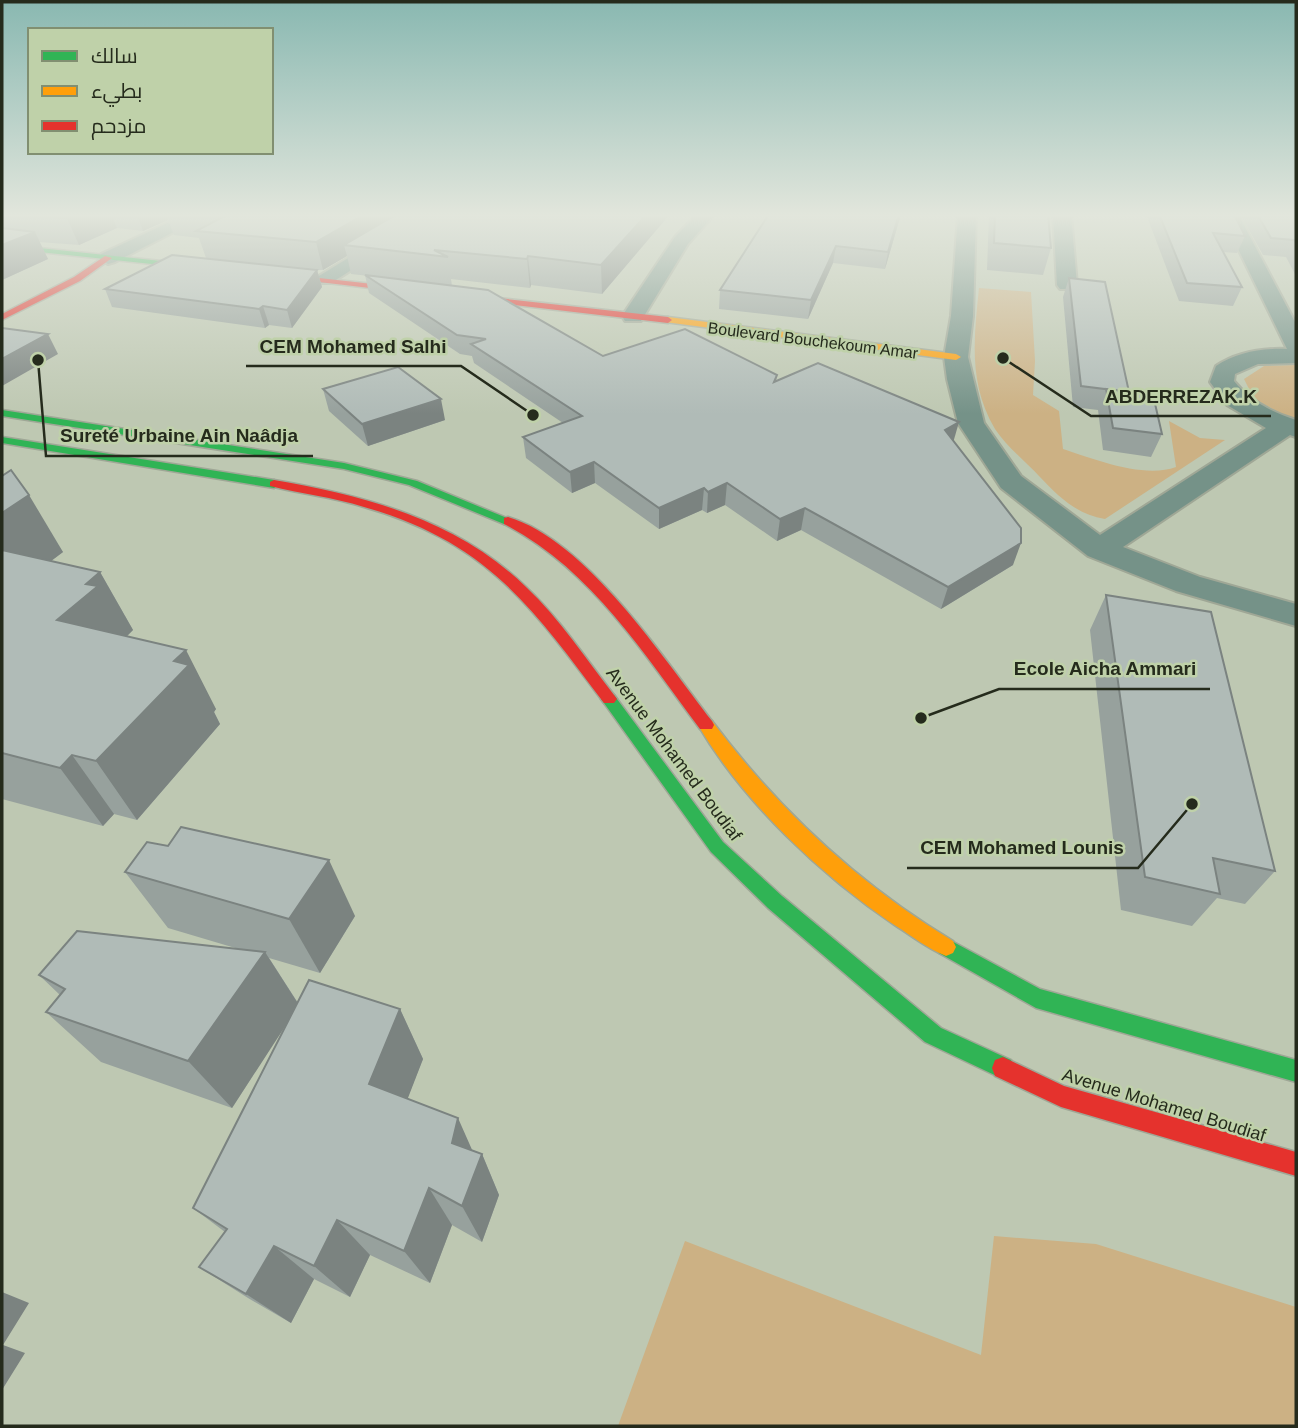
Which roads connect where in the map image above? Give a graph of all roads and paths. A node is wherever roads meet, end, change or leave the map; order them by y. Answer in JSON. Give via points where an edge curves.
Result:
{"nodes":[{"id":1,"x":48,"y":281,"type":"edge"},
{"id":2,"x":73,"y":281,"type":"edge"},
{"id":3,"x":84,"y":281,"type":"edge"},
{"id":4,"x":338,"y":281,"type":"edge"},
{"id":5,"x":656,"y":281,"type":"edge"},
{"id":6,"x":964,"y":281,"type":"edge"},
{"id":7,"x":1067,"y":281,"type":"edge"},
{"id":8,"x":1263,"y":281,"type":"edge"},
{"id":9,"x":68,"y":284,"type":"junction"},
{"id":10,"x":1067,"y":285,"type":"edge"},
{"id":11,"x":2,"y":303,"type":"edge"},
{"id":12,"x":633,"y":316,"type":"junction"},
{"id":13,"x":2,"y":317,"type":"edge"},
{"id":14,"x":1296,"y":345,"type":"edge"},
{"id":15,"x":1296,"y":356,"type":"edge"},
{"id":16,"x":956,"y":357,"type":"junction"},
{"id":17,"x":2,"y":413,"type":"edge"},
{"id":18,"x":1291,"y":428,"type":"edge"},
{"id":19,"x":2,"y":440,"type":"edge"},
{"id":20,"x":1099,"y":550,"type":"junction"},
{"id":21,"x":1296,"y":614,"type":"edge"},
{"id":22,"x":1296,"y":1072,"type":"edge"},
{"id":23,"x":1296,"y":1164,"type":"edge"}],
"edges":[{"from":1,"to":11,"type":"main road"},
{"from":2,"to":9,"type":"main road"},
{"from":3,"to":9,"type":"main road"},
{"from":4,"to":12,"type":"main road","name":"Boulevard Bouchekoum Amar"},
{"from":5,"to":12,"type":"street"},
{"from":6,"to":16,"type":"street"},
{"from":7,"to":10,"type":"street"},
{"from":8,"to":14,"type":"street"},
{"from":9,"to":13,"type":"main road"},
{"from":12,"to":16,"type":"main road","name":"Boulevard Bouchekoum Amar"},
{"from":15,"to":18,"type":"street","via":[[1236,362],[1224,371],[1222,382],[1236,401]]},
{"from":16,"to":20,"type":"street","via":[[971,423],[1011,482]]},
{"from":17,"to":22,"type":"main road","via":[[344,466],[413,483],[526,528],[586,573],[759,793],[837,871],[918,931],[1036,998]]},
{"from":18,"to":20,"type":"street"},
{"from":19,"to":23,"type":"main road","name":"Avenue Mohamed Boudiaf","via":[[344,495],[410,516],[466,546],[508,577],[549,622],[717,847],[933,1035],[1061,1096]]},
{"from":20,"to":21,"type":"street","via":[[1188,584]]}]}
